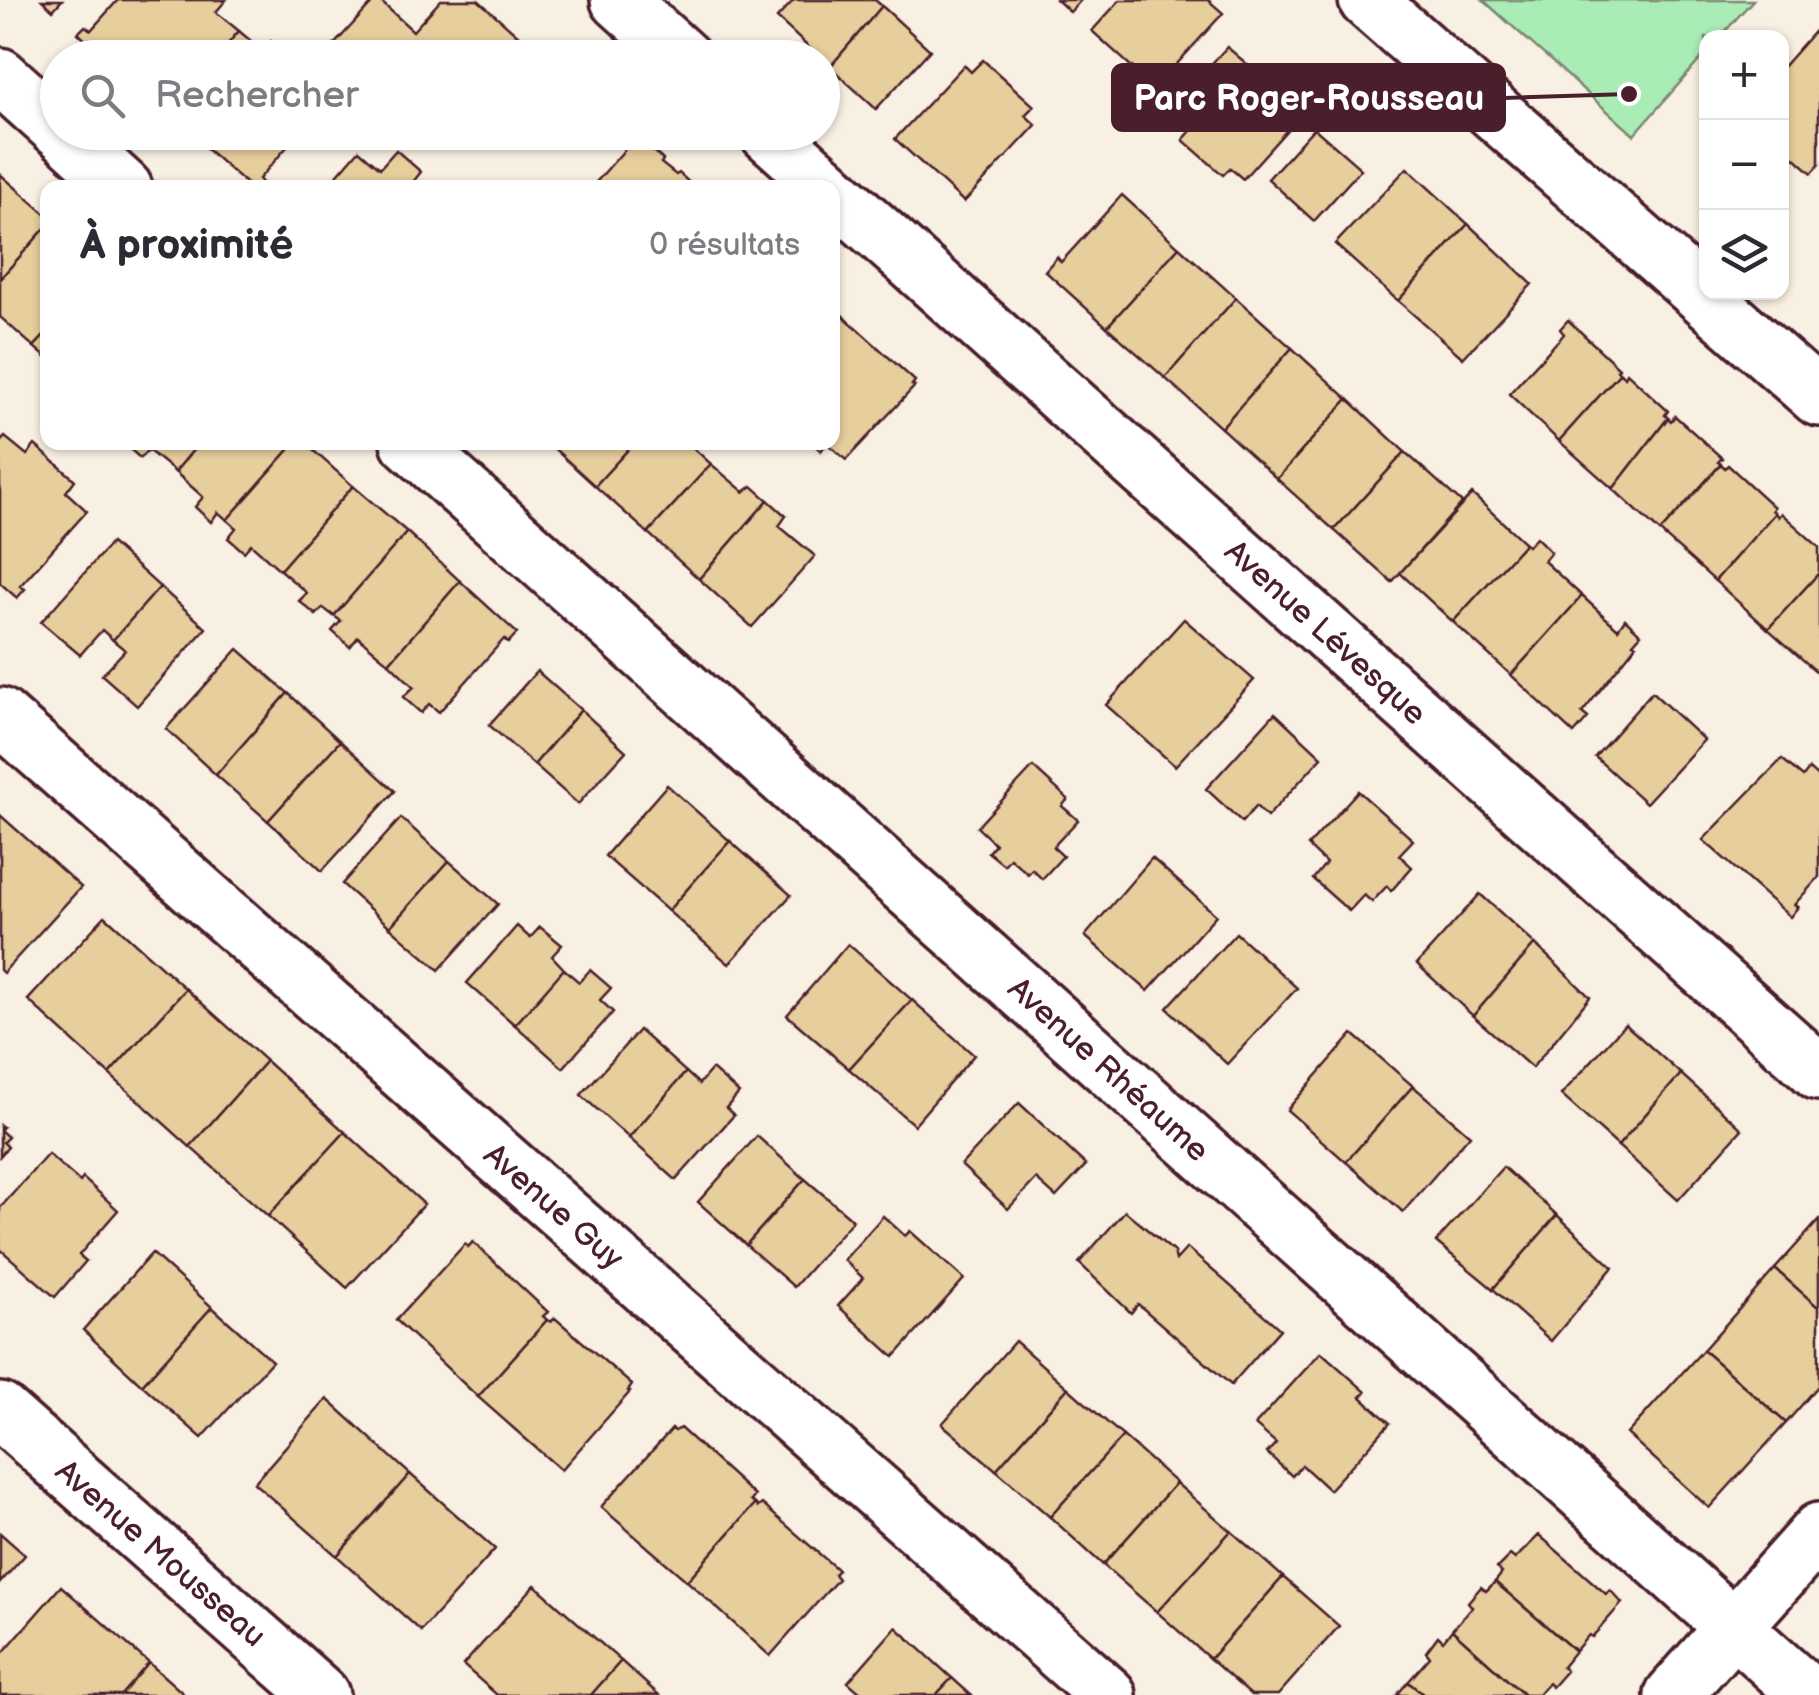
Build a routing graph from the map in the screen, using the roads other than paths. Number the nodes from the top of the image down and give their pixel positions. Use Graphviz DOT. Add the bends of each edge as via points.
graph roads {
  1 [pos="619,0"];
  2 [pos="1367,0"];
  3 [pos="663,40"];
  4 [pos="0,76"];
  5 [pos="40,112"];
  6 [pos="82,150"];
  7 [pos="787,150"];
  8 [pos="115,180"];
  9 [pos="820,180"];
  10 [pos="840,198"];
  11 [pos="1819,398"];
  12 [pos="418,450"];
  13 [pos="0,716"];
  14 [pos="1819,1072"];
  15 [pos="0,1411"];
  16 [pos="1819,1531"];
  17 [pos="1733,1628"];
  18 [pos="321,1695"];
  19 [pos="1108,1695"];
  20 [pos="1673,1695"];
  21 [pos="1808,1695"];
  1 -- 3 [label="street"];
  2 -- 11 [label="street"];
  4 -- 5 [label="street"];
  6 -- 8 [label="street"];
  7 -- 9 [label="street, Avenue Lévesque"];
  10 -- 14 [label="street, Avenue Lévesque"];
  12 -- 17 [label="street, Avenue Rhéaume"];
  13 -- 19 [label="street, Avenue Guy"];
  15 -- 18 [label="street, Avenue Mousseau"];
  16 -- 17 [label="street"];
  17 -- 20 [label="street"];
  17 -- 21 [label="street, Avenue Rhéaume"];
}
